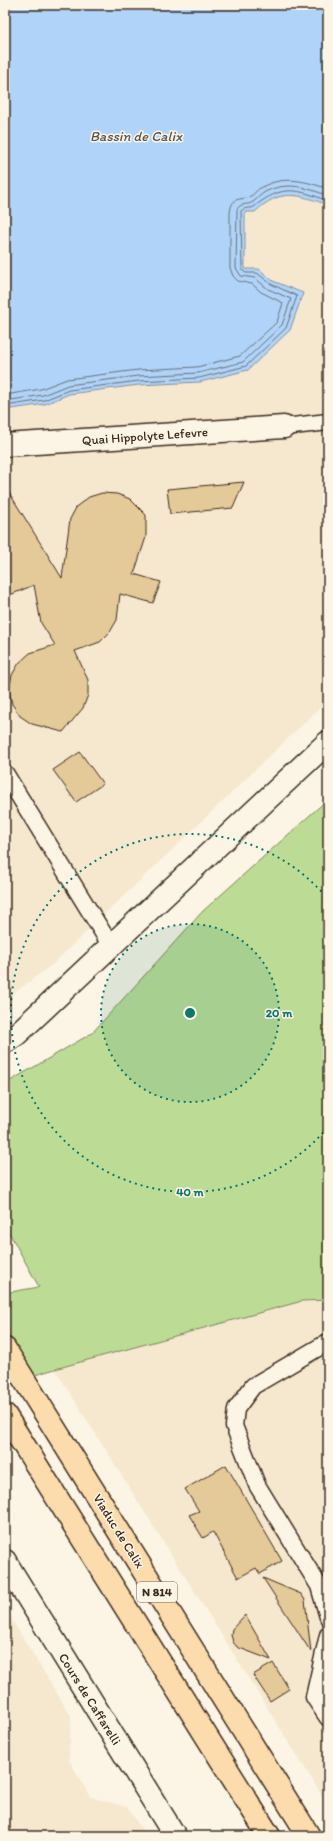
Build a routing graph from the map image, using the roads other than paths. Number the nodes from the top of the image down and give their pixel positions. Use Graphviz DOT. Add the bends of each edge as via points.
graph roads {
  1 [pos="328,422"];
  2 [pos="284,426"];
  3 [pos="5,445"];
  4 [pos="328,742"];
  5 [pos="5,773"];
  6 [pos="111,946"];
  7 [pos="5,1042"];
  8 [pos="328,1342"];
  9 [pos="5,1349"];
  10 [pos="5,1415"];
  11 [pos="5,1561"];
  12 [pos="328,1617"];
  13 [pos="328,1635"];
  14 [pos="328,1687"];
  15 [pos="314,1697"];
  16 [pos="328,1718"];
  17 [pos="175,1836"];
  18 [pos="269,1836"];
  19 [pos="309,1836"];
  1 -- 2 [label="lane"];
  2 -- 3 [label="street, Quai Hippolyte Lefevre"];
  4 -- 6 [label="street"];
  5 -- 6 [label="lane"];
  6 -- 7 [label="street" via="17,1034"];
  8 -- 12 [label="lane" via="253,1386 236,1409 234,1426 257,1485 319,1586"];
  9 -- 19 [label="highway, Viaduc de Calix / N 814"];
  10 -- 18 [label="highway, N 814"];
  11 -- 17 [label="street, Cours de Caffarelli"];
  13 -- 15 [label="lane"];
  14 -- 15 [label="lane"];
  15 -- 16 [label="lane"];
}
